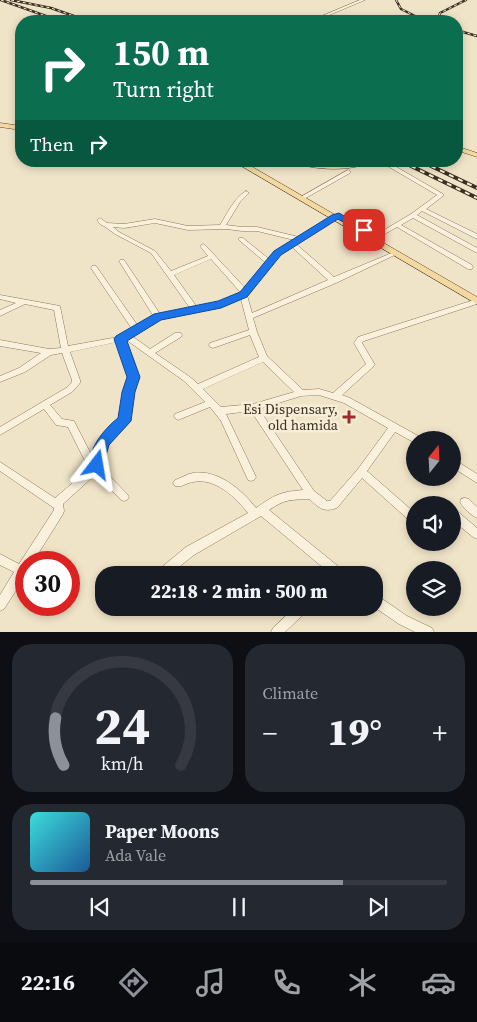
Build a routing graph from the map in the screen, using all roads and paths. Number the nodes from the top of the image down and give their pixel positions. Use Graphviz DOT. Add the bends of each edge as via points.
graph roads {
  1 [pos="363,0"];
  2 [pos="327,15"];
  3 [pos="0,123"];
  4 [pos="15,125"];
  5 [pos="463,150"];
  6 [pos="477,155"];
  7 [pos="247,167"];
  8 [pos="254,167"];
  9 [pos="393,167"];
  10 [pos="348,172"];
  11 [pos="246,193"];
  12 [pos="304,197"];
  13 [pos="422,209"];
  14 [pos="413,215"];
  15 [pos="337,216"];
  16 [pos="397,225"];
  17 [pos="222,227"];
  18 [pos="376,237"];
  19 [pos="477,237"];
  20 [pos="241,239"];
  21 [pos="295,242"];
  22 [pos="203,246"];
  23 [pos="477,251"];
  24 [pos="396,253"];
  25 [pos="213,256"];
  26 [pos="122,261"];
  27 [pos="268,262"];
  28 [pos="470,267"];
  29 [pos="94,268"];
  30 [pos="171,274"];
  31 [pos="334,281"];
  32 [pos="244,294"];
  33 [pos="477,296"];
  34 [pos="0,297"];
  35 [pos="477,301"];
  36 [pos="24,302"];
  37 [pos="196,309"];
  38 [pos="0,313"];
  39 [pos="158,317"];
  40 [pos="249,317"];
  41 [pos="136,329"];
  42 [pos="253,331"];
  43 [pos="178,335"];
  44 [pos="123,338"];
  45 [pos="0,343"];
  46 [pos="213,345"];
  47 [pos="65,350"];
  48 [pos="49,352"];
  49 [pos="150,352"];
  50 [pos="264,358"];
  51 [pos="0,379"];
  52 [pos="198,388"];
  53 [pos="301,393"];
  54 [pos="335,396"];
  55 [pos="211,403"];
  56 [pos="45,405"];
  57 [pos="252,407"];
  58 [pos="219,411"];
  59 [pos="178,416"];
  60 [pos="393,427"];
  61 [pos="0,431"];
  62 [pos="406,434"];
  63 [pos="461,468"];
  64 [pos="95,469"];
  65 [pos="2,470"];
  66 [pos="361,472"];
  67 [pos="251,477"];
  68 [pos="477,479"];
  69 [pos="178,483"];
  70 [pos="311,494"];
  71 [pos="124,497"];
  72 [pos="465,502"];
  73 [pos="57,504"];
  74 [pos="406,511"];
  75 [pos="258,512"];
  76 [pos="477,513"];
  77 [pos="461,521"];
  78 [pos="477,534"];
  79 [pos="34,551"];
  80 [pos="0,559"];
  81 [pos="15,563"];
  82 [pos="172,566"];
  83 [pos="327,566"];
  84 [pos="15,580"];
  85 [pos="1,600"];
  86 [pos="383,606"];
  87 [pos="293,616"];
  88 [pos="276,632"];
  89 [pos="428,632"];
  1 -- 2 [label="street"];
  3 -- 4 [label="main road"];
  5 -- 6 [label="main road"];
  7 -- 12 [label="main road"];
  8 -- 12 [label="main road"];
  9 -- 13 [label="street" via="441,194"];
  10 -- 12 [label="street"];
  11 -- 17 [label="street"];
  12 -- 15 [label="main road"];
  13 -- 14 [label="street"];
  13 -- 19 [label="street"];
  14 -- 16 [label="street"];
  14 -- 23 [label="street"];
  15 -- 18 [label="main road"];
  15 -- 21 [label="street"];
  15 -- 24 [label="main road"];
  16 -- 18 [label="street"];
  16 -- 28 [label="street"];
  17 -- 21 [label="street" via="257,229"];
  17 -- 30 [label="street" via="188,228 155,221 124,226 102,222 150,250"];
  18 -- 33 [label="main road"];
  20 -- 27 [label="street"];
  21 -- 27 [label="street"];
  21 -- 31 [label="street"];
  22 -- 25 [label="street"];
  24 -- 31 [label="street"];
  24 -- 35 [label="main road"];
  25 -- 30 [label="street"];
  25 -- 32 [label="street"];
  26 -- 39 [label="street"];
  27 -- 32 [label="street"];
  29 -- 41 [label="street"];
  30 -- 37 [label="street"];
  31 -- 40 [label="street"];
  32 -- 37 [label="street" via="221,305"];
  32 -- 40 [label="street"];
  34 -- 36 [label="street"];
  35 -- 54 [label="street" via="359,341 371,364"];
  36 -- 38 [label="street"];
  36 -- 47 [label="street" via="58,309"];
  37 -- 39 [label="street"];
  39 -- 41 [label="street"];
  40 -- 42 [label="street"];
  41 -- 44 [label="street"];
  42 -- 46 [label="street"];
  42 -- 50 [label="street"];
  43 -- 49 [label="street"];
  44 -- 47 [label="street"];
  44 -- 49 [label="street"];
  44 -- 64 [label="street" via="134,377 128,392 124,421 102,443"];
  45 -- 48 [label="street"];
  47 -- 48 [label="street"];
  47 -- 56 [label="street" via="76,382"];
  48 -- 51 [label="street" via="22,370"];
  49 -- 52 [label="street"];
  50 -- 52 [label="street"];
  50 -- 53 [label="street"];
  52 -- 55 [label="street"];
  53 -- 54 [label="street" via="313,391"];
  53 -- 57 [label="street"];
  54 -- 60 [label="street"];
  55 -- 58 [label="street"];
  55 -- 59 [label="street"];
  56 -- 61 [label="street"];
  56 -- 64 [label="street" via="60,422 71,424"];
  57 -- 58 [label="street"];
  57 -- 70 [label="street"];
  58 -- 67 [label="street"];
  60 -- 62 [label="street"];
  60 -- 66 [label="street"];
  63 -- 68 [label="street"];
  64 -- 71 [label="street"];
  64 -- 73 [label="street"];
  65 -- 73 [label="street"];
  66 -- 70 [label="street" via="330,507"];
  66 -- 74 [label="street"];
  69 -- 75 [label="street" via="199,476 210,479 241,497"];
  70 -- 75 [label="street" via="280,497"];
  72 -- 76 [label="street"];
  73 -- 79 [label="street" via="60,511"];
  75 -- 82 [label="street" via="190,551"];
  75 -- 83 [label="street"];
  77 -- 78 [label="street"];
  80 -- 81 [label="street"];
  84 -- 85 [label="street"];
  86 -- 89 [label="street"];
  87 -- 88 [label="street"];
}
